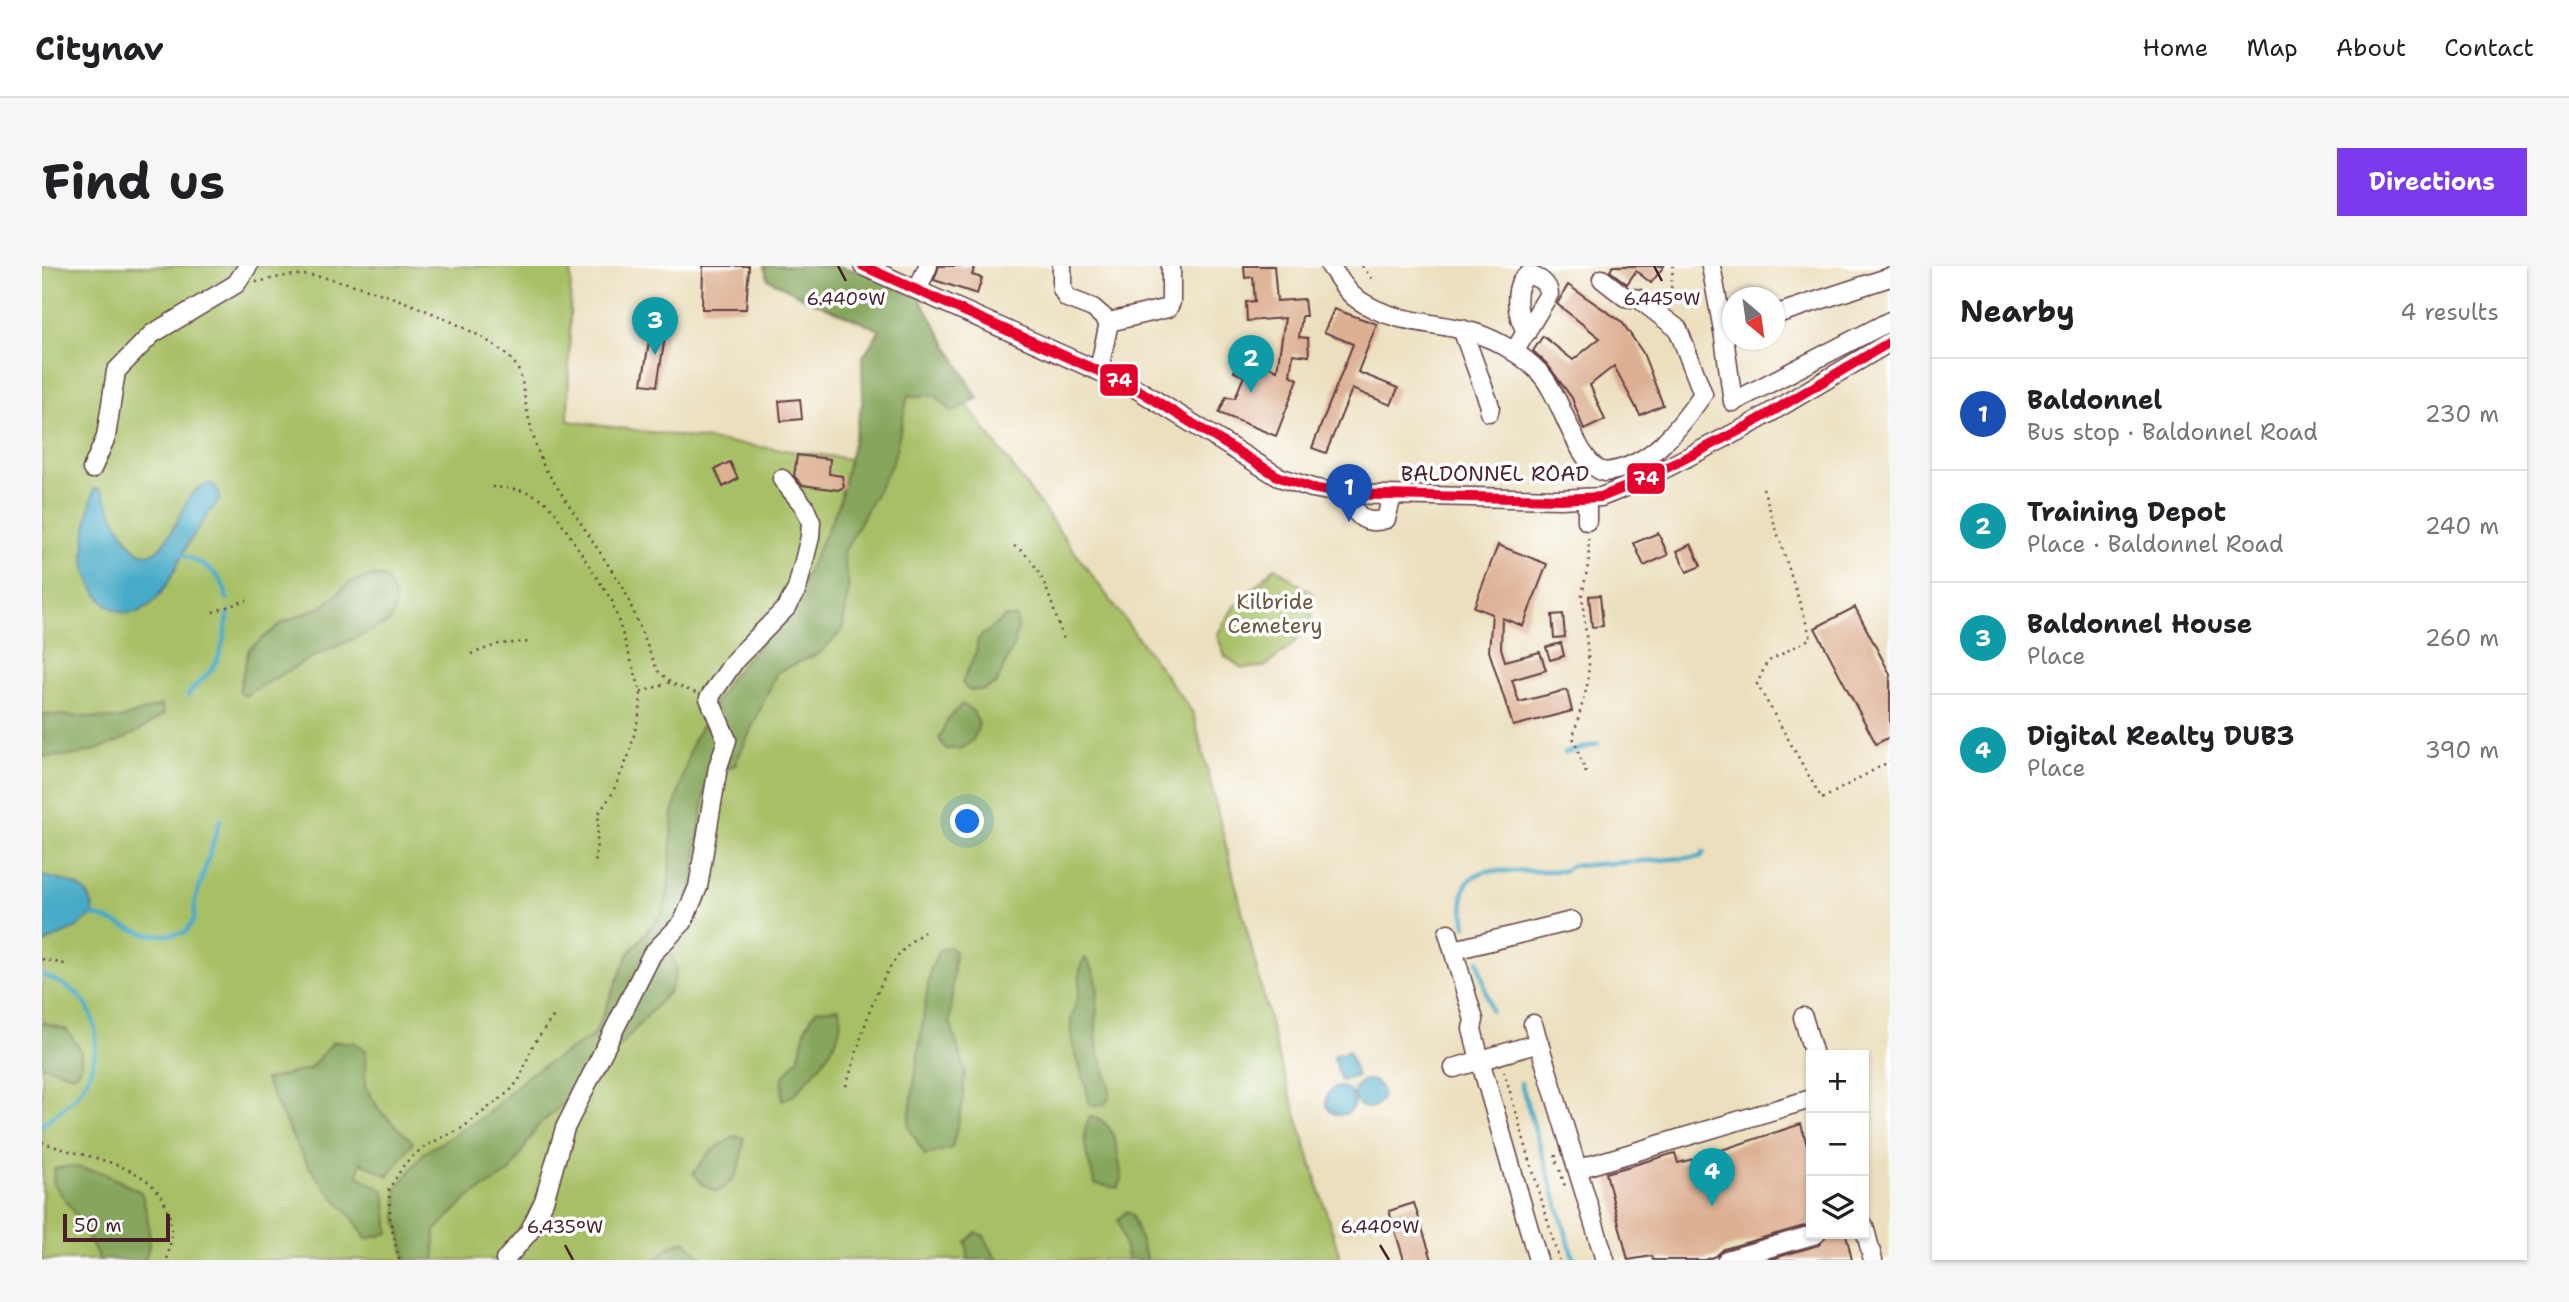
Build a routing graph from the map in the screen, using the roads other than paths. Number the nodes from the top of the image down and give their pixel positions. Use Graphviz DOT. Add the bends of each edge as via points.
graph roads {
  1 [pos="248,266"];
  2 [pos="863,266"];
  3 [pos="928,266"];
  4 [pos="1062,266"];
  5 [pos="1171,266"];
  6 [pos="1330,266"];
  7 [pos="1711,266"];
  8 [pos="1890,277"];
  9 [pos="1602,279"];
  10 [pos="918,289"];
  11 [pos="1722,306"];
  12 [pos="1785,310"];
  13 [pos="1890,321"];
  14 [pos="1109,322"];
  15 [pos="1462,329"];
  16 [pos="1527,332"];
  17 [pos="1890,342"];
  18 [pos="1729,350"];
  19 [pos="1514,352"];
  20 [pos="1099,370"];
  21 [pos="1730,386"];
  22 [pos="1703,394"];
  23 [pos="1489,412"];
  24 [pos="92,469"];
  25 [pos="782,479"];
  26 [pos="1344,494"];
  27 [pos="1392,496"];
  28 [pos="1587,498"];
  29 [pos="1587,521"];
  30 [pos="1572,921"];
  31 [pos="1803,1017"];
  32 [pos="1533,1024"];
  33 [pos="1539,1043"];
  34 [pos="1813,1050"];
  35 [pos="1480,1060"];
  36 [pos="1454,1068"];
  37 [pos="1806,1101"];
  38 [pos="1578,1169"];
  39 [pos="1806,1237"];
  40 [pos="1867,1239"];
  41 [pos="505,1260"];
  42 [pos="1538,1260"];
  43 [pos="1605,1260"];
  44 [pos="1727,1260"];
  45 [pos="1873,1260"];
  1 -- 24 [label="street" via="236,284 152,334 116,371 106,437"];
  2 -- 10 [label="street, BALDONNEL ROAD"];
  3 -- 10 [label="street"];
  4 -- 14 [label="street" via="1062,289 1068,298 1093,308"];
  5 -- 14 [label="street" via="1168,308"];
  6 -- 15 [label="street" via="1355,298 1384,313 1405,321"];
  7 -- 11 [label="street"];
  8 -- 12 [label="street"];
  9 -- 22 [label="street" via="1625,297 1639,299 1678,329"];
  10 -- 20 [label="street, BALDONNEL ROAD"];
  13 -- 21 [label="street" via="1734,402"];
  14 -- 20 [label="street"];
  15 -- 19 [label="street"];
  15 -- 23 [label="street"];
  16 -- 19 [label="street"];
  17 -- 28 [label="street, BALDONNEL ROAD" via="1688,458 1613,493"];
  18 -- 21 [label="street"];
  19 -- 22 [label="street" via="1540,373 1589,464 1604,472 1650,454 1676,434"];
  20 -- 26 [label="street, BALDONNEL ROAD" via="1170,407 1279,477"];
  21 -- 22 [label="street"];
  25 -- 41 [label="street" via="804,506 811,522 810,537 797,589 787,607 736,659 709,698 727,740 718,767 698,887 683,922 652,954 565,1128 544,1201"];
  26 -- 27 [label="street, BALDONNEL ROAD"];
  26 -- 27 [label="street" via="1364,521 1386,519"];
  27 -- 28 [label="street, BALDONNEL ROAD"];
  28 -- 29 [label="street"];
  30 -- 35 [label="street" via="1451,942 1474,1020"];
  31 -- 34 [label="street"];
  32 -- 33 [label="street"];
  33 -- 35 [label="street"];
  33 -- 38 [label="street"];
  35 -- 36 [label="street"];
  35 -- 42 [label="street"];
  37 -- 38 [label="street"];
  38 -- 43 [label="street"];
  39 -- 44 [label="street"];
  40 -- 45 [label="street"];
}
